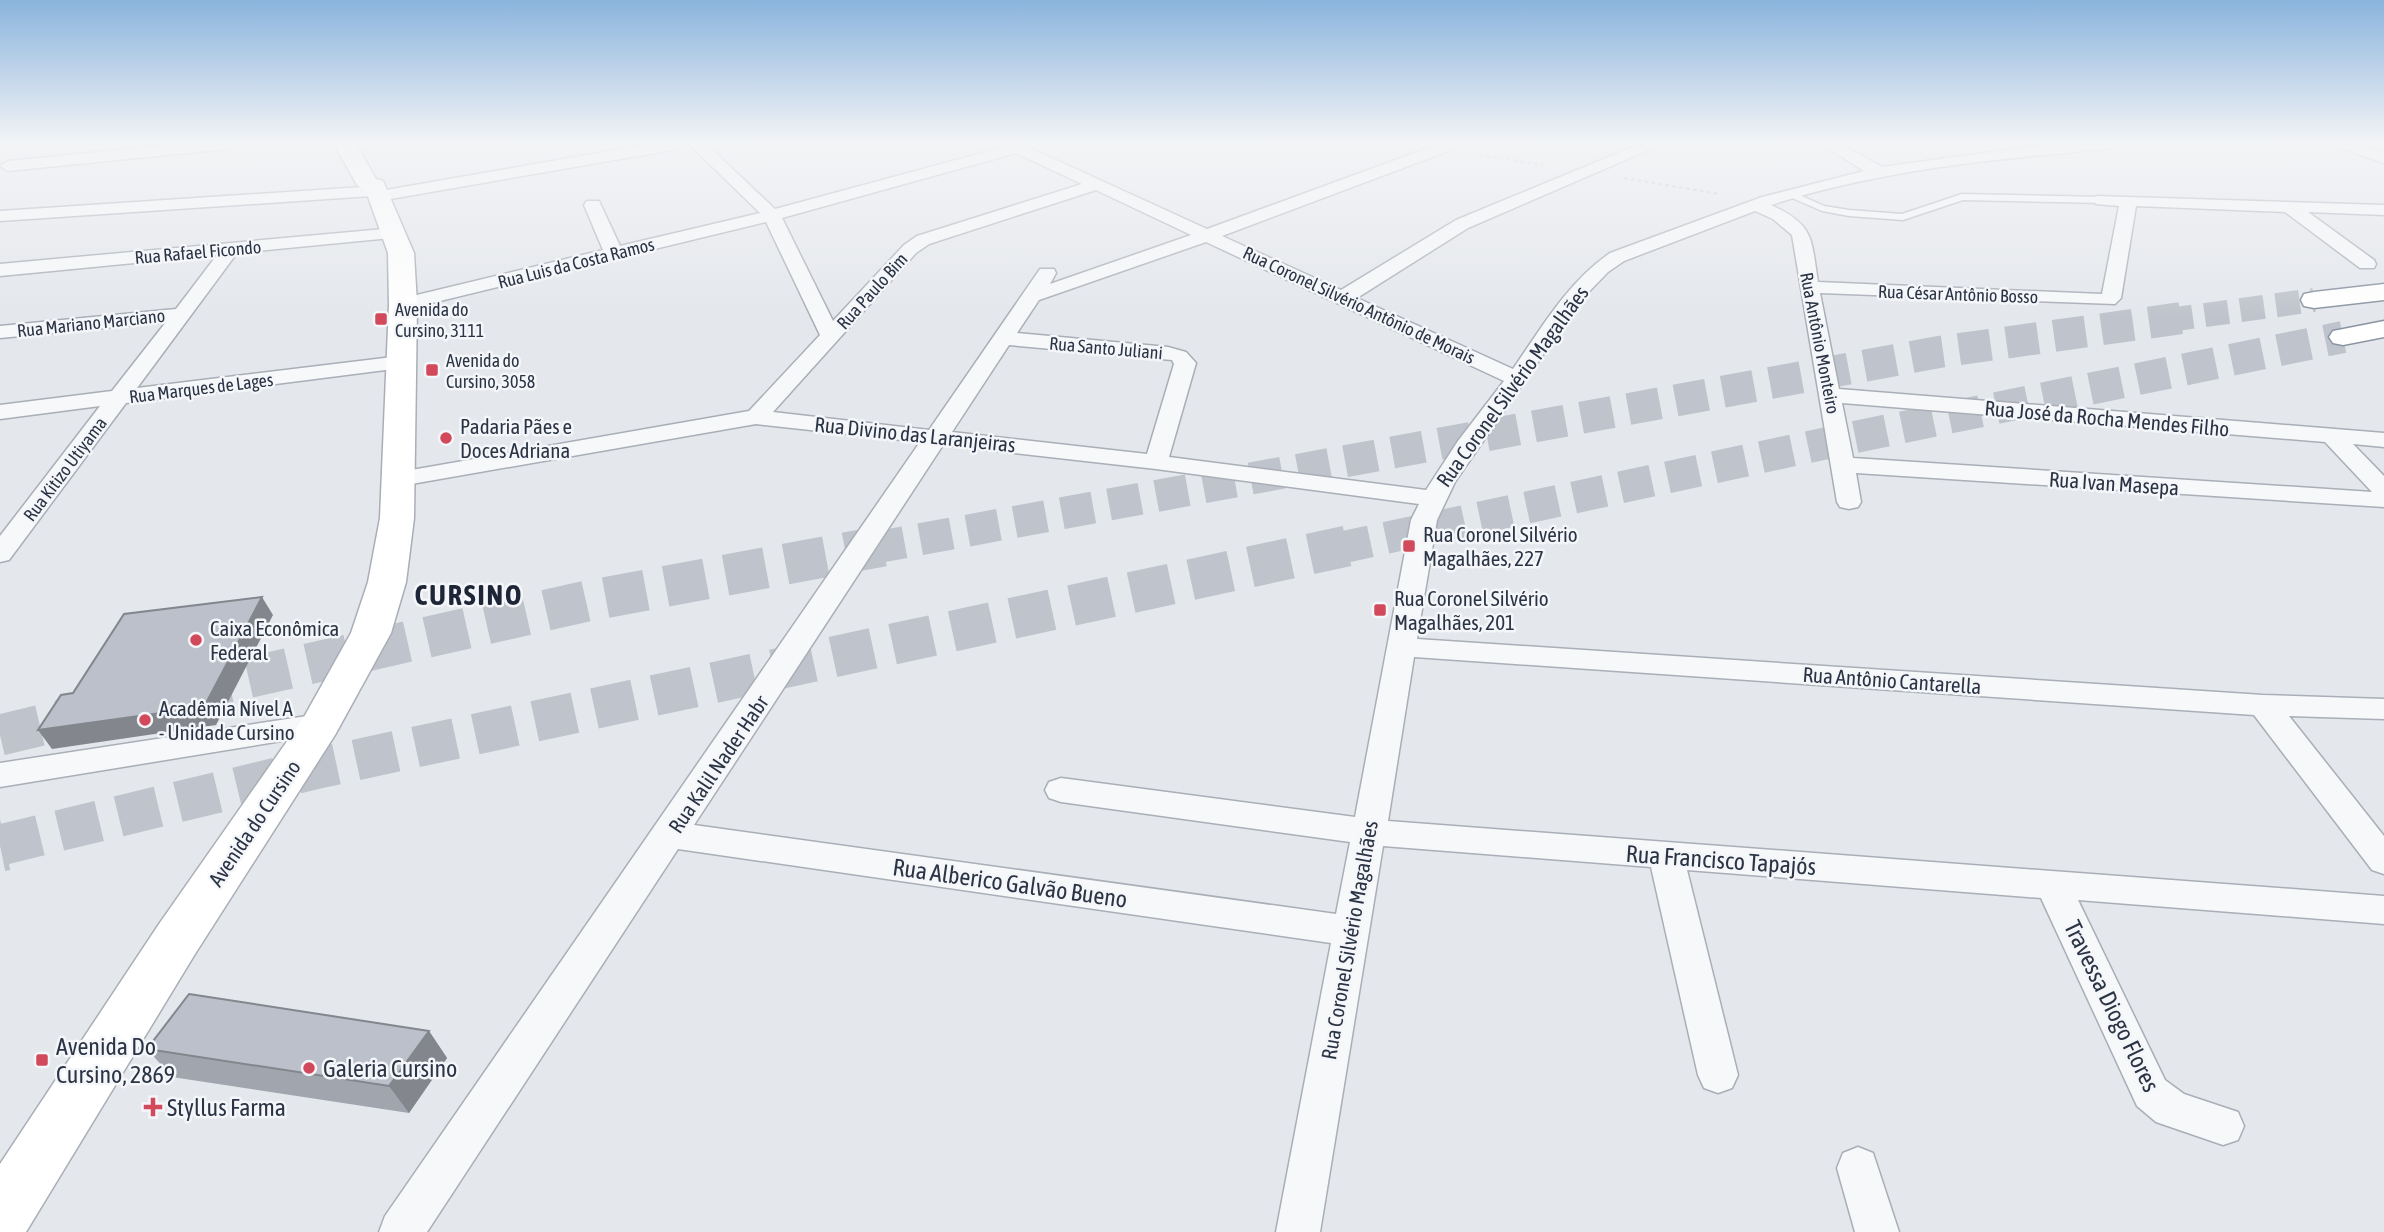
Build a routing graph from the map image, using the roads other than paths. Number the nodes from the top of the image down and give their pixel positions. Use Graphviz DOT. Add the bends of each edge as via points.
graph roads {
  1 [pos="219,201"];
  2 [pos="381,201"];
  3 [pos="758,201"];
  4 [pos="820,201"];
  5 [pos="1041,201"];
  6 [pos="1133,201"];
  7 [pos="1298,201"];
  8 [pos="1515,201"];
  9 [pos="1772,201"];
  10 [pos="1809,201"];
  11 [pos="1949,201"];
  12 [pos="2122,201"];
  13 [pos="2129,202"];
  14 [pos="593,205"];
  15 [pos="1759,206"];
  16 [pos="2290,207"];
  17 [pos="2384,210"];
  18 [pos="772,215"];
  19 [pos="0,216"];
  20 [pos="395,233"];
  21 [pos="1208,235"];
  22 [pos="231,249"];
  23 [pos="614,254"];
  24 [pos="2367,264"];
  25 [pos="0,270"];
  26 [pos="1809,287"];
  27 [pos="2384,292"];
  28 [pos="1344,297"];
  29 [pos="2314,300"];
  30 [pos="403,304"];
  31 [pos="183,314"];
  32 [pos="2384,329"];
  33 [pos="0,332"];
  34 [pos="831,337"];
  35 [pos="2343,337"];
  36 [pos="1003,338"];
  37 [pos="401,362"];
  38 [pos="1517,379"];
  39 [pos="1830,395"];
  40 [pos="117,399"];
  41 [pos="0,412"];
  42 [pos="756,417"];
  43 [pos="937,436"];
  44 [pos="2333,437"];
  45 [pos="2384,440"];
  46 [pos="1156,462"];
  47 [pos="1844,466"];
  48 [pos="400,479"];
  49 [pos="2384,490"];
  50 [pos="1432,498"];
  51 [pos="2384,499"];
  52 [pos="1849,502"];
  53 [pos="0,554"];
  54 [pos="1401,647"];
  55 [pos="2263,705"];
  56 [pos="2384,709"];
  57 [pos="320,726"];
  58 [pos="0,775"];
  59 [pos="1061,790"];
  60 [pos="1368,832"];
  61 [pos="671,835"];
  62 [pos="1666,856"];
  63 [pos="2384,862"];
  64 [pos="2053,885"];
  65 [pos="2384,910"];
  66 [pos="1350,931"];
  67 [pos="1717,1075"];
  68 [pos="2223,1126"];
  69 [pos="1858,1168"];
  70 [pos="0,1217"];
  71 [pos="401,1232"];
  72 [pos="1298,1232"];
  73 [pos="1877,1232"];
  1 -- 19 [label="street"];
  2 -- 20 [label="main road, Avenida do Cursino"];
  3 -- 18 [label="street"];
  4 -- 18 [label="street, Rua Luis da Costa Ramos"];
  5 -- 34 [label="street, Rua Paulo Bim" via="923,240"];
  6 -- 21 [label="street, Rua Coronel Silvério Antônio de Morais"];
  7 -- 21 [label="street, Rua Kalil Nader Habr"];
  8 -- 28 [label="street" via="1462,224"];
  9 -- 15 [label="street, Rua Coronel Silvério Magalhães"];
  10 -- 11 [label="lane" via="1849,214 1903,217"];
  12 -- 13 [label="street"];
  13 -- 16 [label="street"];
  13 -- 26 [label="street, Rua César Antônio Bosso" via="2108,300"];
  14 -- 23 [label="street"];
  15 -- 26 [label="street, Rua Antônio Monteiro" via="1801,233"];
  15 -- 38 [label="street, Rua Coronel Silvério Magalhães" via="1651,243 1603,265 1575,296"];
  16 -- 17 [label="street"];
  16 -- 24 [label="street"];
  18 -- 23 [label="street, Rua Luis da Costa Ramos"];
  18 -- 34 [label="street"];
  20 -- 22 [label="street, Rua Rafael Ficondo"];
  20 -- 30 [label="main road, Avenida do Cursino" via="401,253"];
  21 -- 28 [label="street, Rua Coronel Silvério Antônio de Morais"];
  21 -- 36 [label="street, Rua Kalil Nader Habr" via="1041,284"];
  22 -- 25 [label="street, Rua Rafael Ficondo"];
  22 -- 31 [label="street, Rua Kitizo Utiyama"];
  23 -- 30 [label="street, Rua Luis da Costa Ramos"];
  26 -- 39 [label="street, Rua Antônio Monteiro"];
  27 -- 29 [label="main road"];
  28 -- 38 [label="street, Rua Coronel Silvério Antônio de Morais"];
  30 -- 37 [label="main road, Avenida do Cursino"];
  31 -- 33 [label="street, Rua Mariano Marciano"];
  31 -- 40 [label="street, Rua Kitizo Utiyama"];
  32 -- 35 [label="main road"];
  34 -- 42 [label="street, Rua Paulo Bim"];
  36 -- 43 [label="street, Rua Kalil Nader Habr"];
  36 -- 46 [label="street, Rua Santo Juliani" via="1179,356 1185,363"];
  37 -- 40 [label="street, Rua Marques de Lages"];
  37 -- 48 [label="main road, Avenida do Cursino"];
  38 -- 50 [label="street, Rua Coronel Silvério Magalhães"];
  39 -- 44 [label="street, Rua José da Rocha Mendes Filho"];
  39 -- 47 [label="street, Rua Antônio Monteiro"];
  40 -- 41 [label="street, Rua Marques de Lages"];
  40 -- 53 [label="street, Rua Kitizo Utiyama"];
  42 -- 43 [label="street, Rua Divino das Laranjeiras"];
  42 -- 48 [label="street, Rua Divino das Laranjeiras"];
  43 -- 46 [label="street, Rua Divino das Laranjeiras"];
  43 -- 61 [label="street, Rua Kalil Nader Habr"];
  44 -- 45 [label="street, Rua José da Rocha Mendes Filho"];
  44 -- 49 [label="street"];
  46 -- 50 [label="street, Rua Divino das Laranjeiras"];
  47 -- 51 [label="street, Rua Ivan Masepa"];
  47 -- 52 [label="street, Rua Antônio Monteiro"];
  48 -- 57 [label="main road, Avenida do Cursino" via="387,582 371,634"];
  50 -- 54 [label="street, Rua Coronel Silvério Magalhães"];
  54 -- 55 [label="street, Rua Antônio Cantarella"];
  54 -- 60 [label="street, Rua Coronel Silvério Magalhães"];
  55 -- 56 [label="street, Rua Antônio Cantarella"];
  55 -- 63 [label="street"];
  57 -- 58 [label="street"];
  57 -- 70 [label="main road, Avenida do Cursino" via="177,939"];
  59 -- 60 [label="street, Rua Francisco Tapajós"];
  60 -- 62 [label="street, Rua Francisco Tapajós"];
  60 -- 66 [label="street, Rua Coronel Silvério Magalhães"];
  61 -- 66 [label="street, Rua Alberico Galvão Bueno"];
  61 -- 71 [label="street, Rua Kalil Nader Habr"];
  62 -- 64 [label="street, Rua Francisco Tapajós"];
  62 -- 67 [label="street"];
  64 -- 65 [label="street, Rua Francisco Tapajós"];
  64 -- 68 [label="street, Travessa Diogo Flores" via="2151,1093 2171,1110"];
  66 -- 72 [label="street, Rua Coronel Silvério Magalhães"];
  69 -- 73 [label="street"];
}
